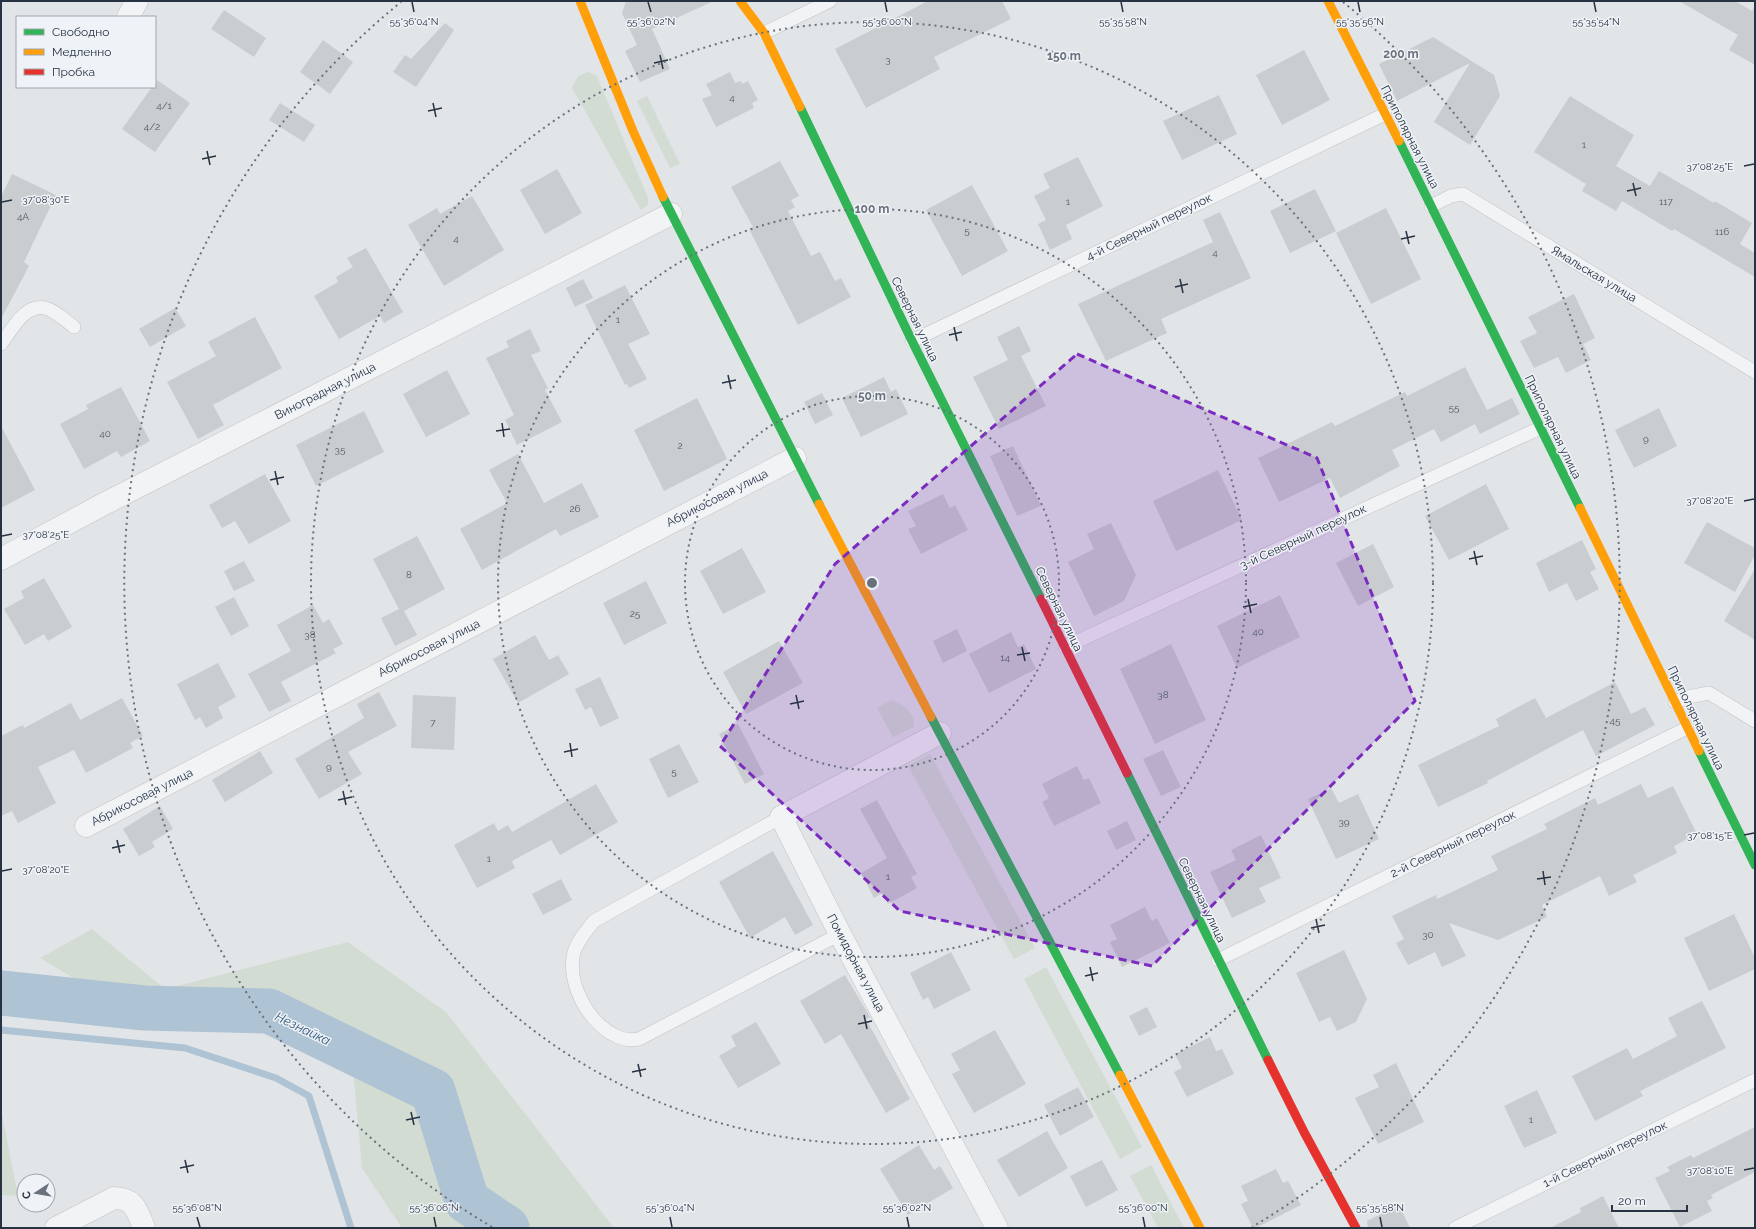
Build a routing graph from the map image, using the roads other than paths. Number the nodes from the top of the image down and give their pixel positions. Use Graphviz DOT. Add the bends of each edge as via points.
graph roads {
  1 [pos="137,1"];
  2 [pos="580,1"];
  3 [pos="740,1"];
  4 [pos="830,1"];
  5 [pos="1328,1"];
  6 [pos="129,16"];
  7 [pos="764,33"];
  8 [pos="1385,114"];
  9 [pos="1431,206"];
  10 [pos="671,214"];
  11 [pos="74,327"];
  12 [pos="912,341"];
  13 [pos="1,344"];
  14 [pos="1755,372"];
  15 [pos="1540,428"];
  16 [pos="795,458"];
  17 [pos="1,559"];
  18 [pos="1065,647"];
  19 [pos="1675,702"];
  20 [pos="1755,721"];
  21 [pos="1687,728"];
  22 [pos="940,733"];
  23 [pos="781,817"];
  24 [pos="86,826"];
  25 [pos="1755,865"];
  26 [pos="840,934"];
  27 [pos="1218,960"];
  28 [pos="1755,1080"];
  29 [pos="56,1228"];
  30 [pos="144,1228"];
  31 [pos="997,1228"];
  32 [pos="1200,1228"];
  33 [pos="1356,1228"];
  34 [pos="1455,1228"];
  1 -- 6 [label="street"];
  2 -- 10 [label="street" via="636,138"];
  3 -- 7 [label="street, Северная улица"];
  4 -- 7 [label="lane"];
  5 -- 8 [label="street, Приполярная улица"];
  7 -- 12 [label="street, Северная улица"];
  8 -- 9 [label="street, Приполярная улица"];
  8 -- 12 [label="lane, 4-й Северный переулок"];
  9 -- 14 [label="lane, Ямальская улица" via="1451,196 1463,194"];
  9 -- 15 [label="street, Приполярная улица"];
  10 -- 16 [label="street"];
  10 -- 17 [label="street, Виноградная улица" via="107,502"];
  11 -- 13 [label="lane" via="53,312 37,308 26,312"];
  12 -- 18 [label="street, Северная улица"];
  15 -- 18 [label="lane, 3-й Северный переулок"];
  15 -- 19 [label="street, Приполярная улица"];
  16 -- 22 [label="street"];
  16 -- 24 [label="street, Абрикосовая улица"];
  18 -- 27 [label="street, Северная улица"];
  19 -- 20 [label="lane" via="1709,693"];
  19 -- 21 [label="street, Приполярная улица"];
  21 -- 25 [label="street, Приполярная улица"];
  21 -- 27 [label="lane, 2-й Северный переулок"];
  22 -- 23 [label="street"];
  22 -- 32 [label="street"];
  23 -- 26 [label="street, Помидорная улица"];
  23 -- 26 [label="lane" via="594,921 574,952 572,975 578,994 591,1015 604,1028 621,1038 639,1039"];
  26 -- 31 [label="street, Помидорная улица"];
  27 -- 33 [label="street, Северная улица" via="1304,1132"];
  28 -- 34 [label="lane, 1-й Северный переулок"];
  29 -- 30 [label="street" via="114,1198 124,1198 136,1208"];
}
